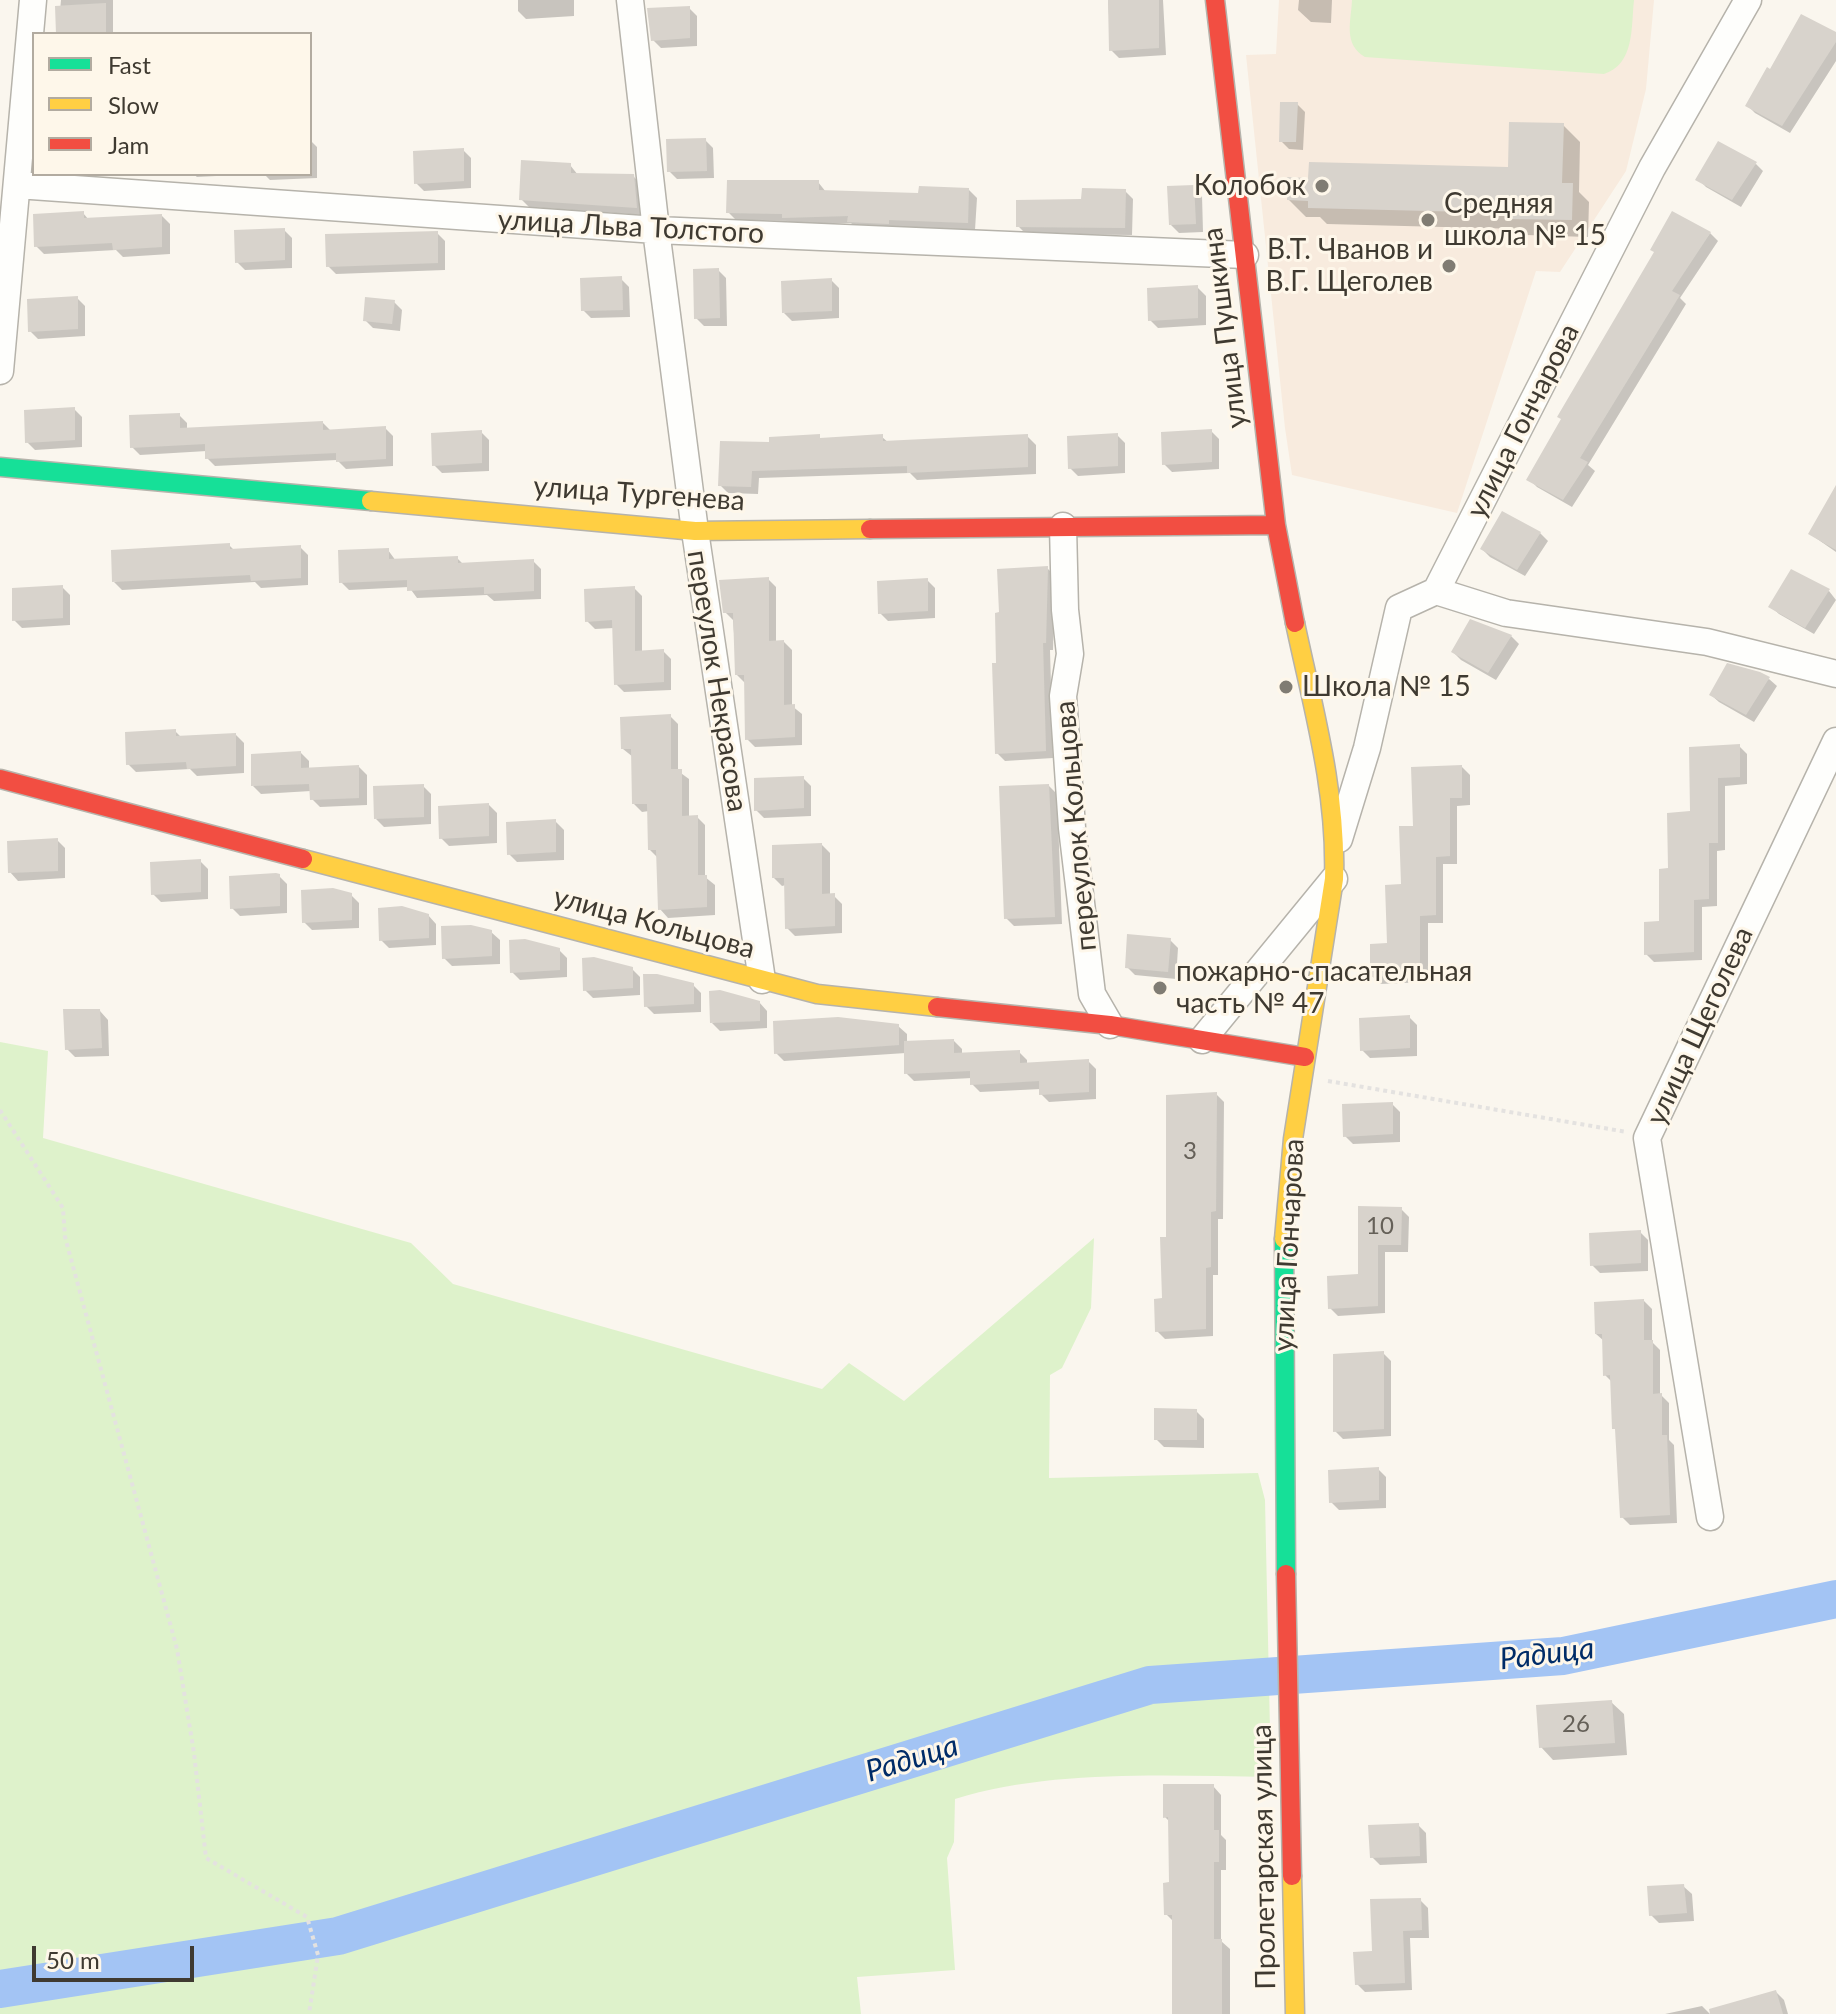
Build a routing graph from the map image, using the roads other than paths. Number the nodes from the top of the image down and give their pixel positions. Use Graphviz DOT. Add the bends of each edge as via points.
graph roads {
  1 [pos="33,0"];
  2 [pos="630,0"];
  3 [pos="1215,0"];
  4 [pos="1748,0"];
  5 [pos="17,185"];
  6 [pos="656,230"];
  7 [pos="1245,255"];
  8 [pos="0,371"];
  9 [pos="0,467"];
  10 [pos="1276,525"];
  11 [pos="1063,526"];
  12 [pos="695,531"];
  13 [pos="1436,591"];
  14 [pos="1290,601"];
  15 [pos="1836,674"];
  16 [pos="1836,741"];
  17 [pos="0,779"];
  18 [pos="1337,846"];
  19 [pos="1334,879"];
  20 [pos="762,980"];
  21 [pos="1110,1025"];
  22 [pos="1202,1040"];
  23 [pos="1305,1057"];
  24 [pos="1710,1517"];
  25 [pos="1289,1699"];
  26 [pos="1295,2014"];
  1 -- 5 [label="street"];
  2 -- 6 [label="street, переулок Некрасова"];
  3 -- 7 [label="street, улица Пушкина"];
  4 -- 13 [label="street, улица Гончарова" via="1652,168"];
  5 -- 6 [label="street, улица Льва Толстого"];
  5 -- 8 [label="street"];
  6 -- 7 [label="street, улица Льва Толстого"];
  6 -- 12 [label="street, переулок Некрасова"];
  7 -- 10 [label="street, улица Пушкина"];
  9 -- 12 [label="street, улица Тургенева"];
  10 -- 11 [label="street, улица Тургенева"];
  10 -- 14 [label="street, улица Пушкина"];
  11 -- 12 [label="street, улица Тургенева"];
  11 -- 21 [label="street, переулок Кольцова" via="1070,654 1063,696 1072,828 1092,994"];
  12 -- 20 [label="street, переулок Некрасова"];
  13 -- 15 [label="street" via="1506,613 1707,642"];
  13 -- 18 [label="street, улица Гончарова" via="1399,608 1367,748"];
  14 -- 18 [label="street, улица Гончарова" via="1323,749"];
  16 -- 24 [label="street, улица Щеголева" via="1648,1136"];
  17 -- 20 [label="street, улица Кольцова"];
  18 -- 19 [label="street, улица Гончарова"];
  19 -- 22 [label="street"];
  19 -- 23 [label="street, улица Гончарова"];
  20 -- 21 [label="street, улица Кольцова" via="817,994"];
  21 -- 22 [label="street, улица Кольцова"];
  22 -- 23 [label="street, улица Кольцова"];
  23 -- 25 [label="street, улица Гончарова" via="1283,1254"];
  25 -- 26 [label="street, Пролетарская улица"];
}
